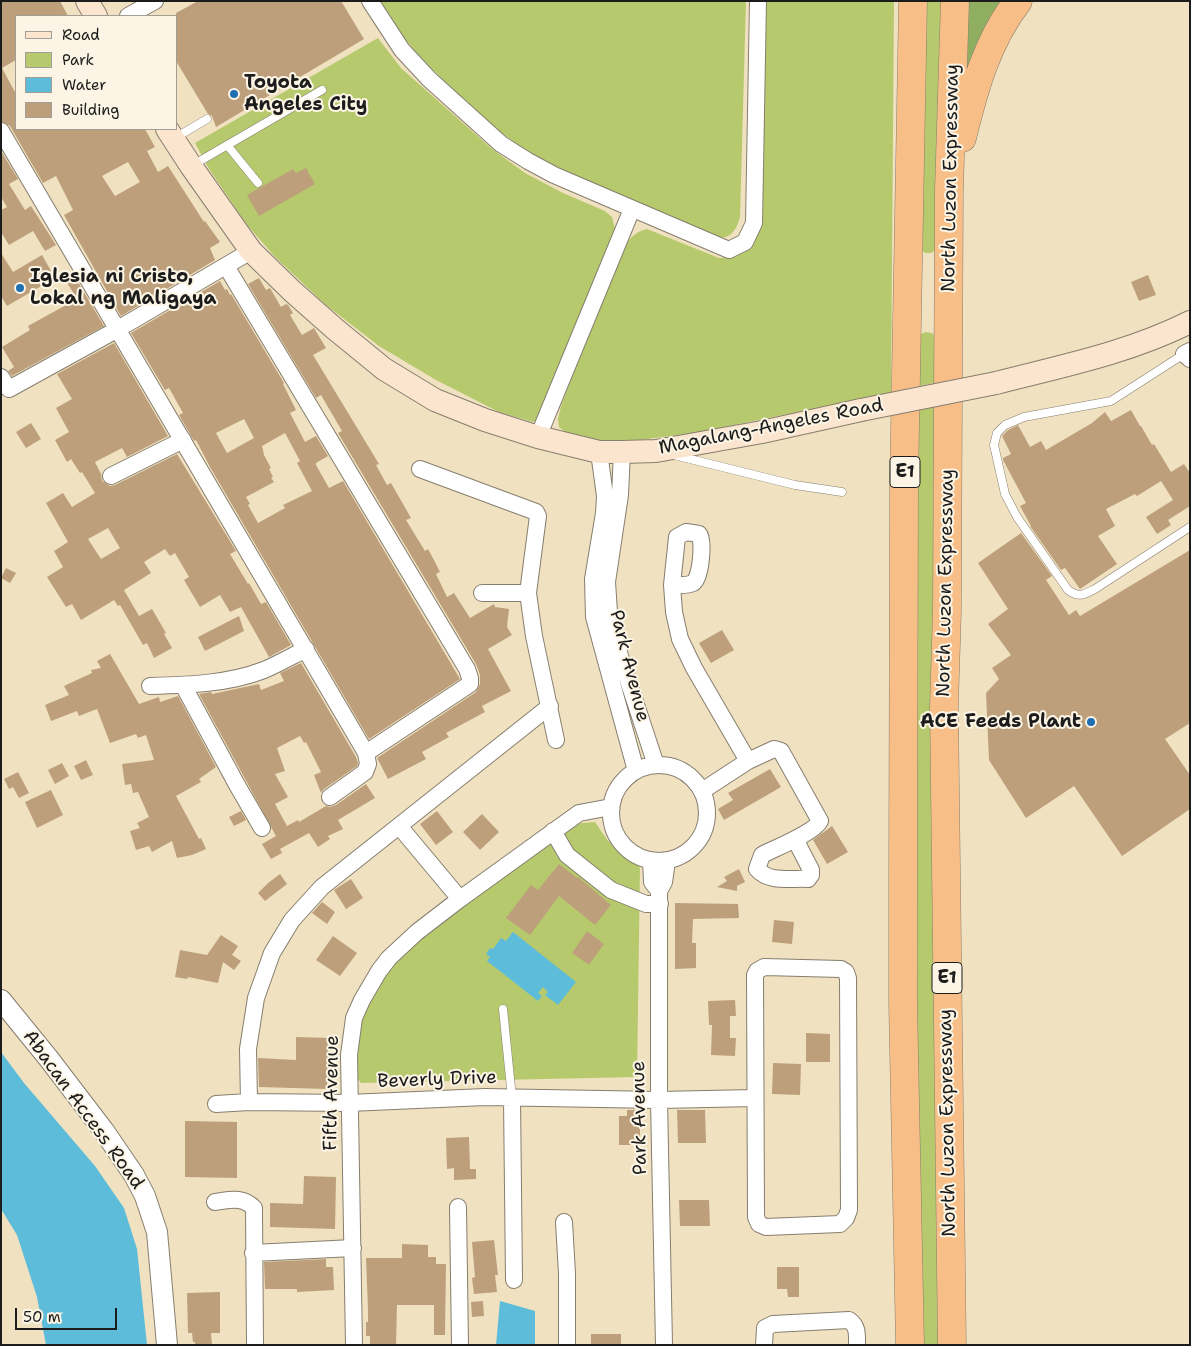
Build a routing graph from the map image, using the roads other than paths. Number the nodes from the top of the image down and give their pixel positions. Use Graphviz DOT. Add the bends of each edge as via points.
graph roads {
  1 [pos="88,1"];
  2 [pos="155,1"];
  3 [pos="370,1"];
  4 [pos="758,1"];
  5 [pos="900,1"];
  6 [pos="912,1"];
  7 [pos="955,1"];
  8 [pos="1018,1"];
  9 [pos="95,15"];
  10 [pos="130,15"];
  11 [pos="910,69"];
  12 [pos="322,90"];
  13 [pos="207,119"];
  14 [pos="1,131"];
  15 [pos="170,134"];
  16 [pos="226,145"];
  17 [pos="191,166"];
  18 [pos="258,183"];
  19 [pos="949,190"];
  20 [pos="632,209"];
  21 [pos="251,251"];
  22 [pos="226,266"];
  23 [pos="1190,322"];
  24 [pos="118,329"];
  25 [pos="1188,355"];
  26 [pos="5,383"];
  27 [pos="538,437"];
  28 [pos="183,440"];
  29 [pos="656,451"];
  30 [pos="599,452"];
  31 [pos="622,452"];
  32 [pos="420,469"];
  33 [pos="111,476"];
  34 [pos="842,492"];
  35 [pos="1190,527"];
  36 [pos="672,585"];
  37 [pos="482,593"];
  38 [pos="528,593"];
  39 [pos="601,614"];
  40 [pos="306,649"];
  41 [pos="619,679"];
  42 [pos="183,685"];
  43 [pos="150,686"];
  44 [pos="550,706"];
  45 [pos="556,740"];
  46 [pos="366,754"];
  47 [pos="748,761"];
  48 [pos="656,765"];
  49 [pos="636,770"];
  50 [pos="702,791"];
  51 [pos="330,798"];
  52 [pos="611,814"];
  53 [pos="399,826"];
  54 [pos="262,828"];
  55 [pos="553,831"];
  56 [pos="795,839"];
  57 [pos="659,861"];
  58 [pos="659,897"];
  59 [pos="460,899"];
  60 [pos="1,1000"];
  61 [pos="503,1009"];
  62 [pos="512,1098"];
  63 [pos="755,1098"];
  64 [pos="659,1100"];
  65 [pos="249,1102"];
  66 [pos="349,1103"];
  67 [pos="216,1104"];
  68 [pos="215,1202"];
  69 [pos="458,1207"];
  70 [pos="564,1222"];
  71 [pos="353,1248"];
  72 [pos="253,1253"];
  73 [pos="514,1280"];
  74 [pos="167,1345"];
  75 [pos="255,1345"];
  76 [pos="354,1345"];
  77 [pos="460,1345"];
  78 [pos="567,1345"];
  79 [pos="664,1345"];
  80 [pos="764,1345"];
  81 [pos="858,1345"];
  82 [pos="910,1345"];
  83 [pos="952,1345"];
  1 -- 9 [label="main road"];
  2 -- 10 [label="street"];
  3 -- 20 [label="street" via="402,50 501,144 554,175"];
  4 -- 20 [label="street" via="754,223 745,242 729,250"];
  5 -- 11 [label="highway"];
  6 -- 11 [label="highway, E1"];
  7 -- 19 [label="highway, North Luzon Expressway / E1"];
  8 -- 19 [label="highway" via="992,42 975,88"];
  11 -- 82 [label="highway, E1" via="903,865"];
  12 -- 16 [label="lane"];
  13 -- 15 [label="lane"];
  14 -- 24 [label="street"];
  15 -- 17 [label="main road, Magalang-Angeles Road"];
  16 -- 17 [label="lane"];
  16 -- 18 [label="lane"];
  17 -- 21 [label="main road, Magalang-Angeles Road"];
  19 -- 83 [label="highway, North Luzon Expressway / E1" via="948,611 944,707"];
  20 -- 27 [label="street"];
  21 -- 22 [label="street"];
  21 -- 27 [label="main road, Magalang-Angeles Road" via="292,291 384,369 435,400"];
  22 -- 24 [label="street"];
  22 -- 46 [label="street" via="467,668 470,678 470,684"];
  23 -- 29 [label="main road, Magalang-Angeles Road, bridge" via="1106,356 996,383"];
  24 -- 26 [label="street"];
  24 -- 28 [label="street"];
  25 -- 35 [label="lane" via="1111,400 1024,417 1005,425 997,433 994,445 1005,494 1017,517 1068,590 1075,595 1094,589"];
  27 -- 30 [label="main road, Magalang-Angeles Road"];
  28 -- 33 [label="street"];
  28 -- 40 [label="street"];
  29 -- 31 [label="main road, Magalang-Angeles Road"];
  29 -- 34 [label="lane" via="777,481"];
  30 -- 31 [label="main road, Magalang-Angeles Road"];
  30 -- 39 [label="street, Park Avenue" via="605,496 593,579"];
  31 -- 39 [label="street, Park Avenue" via="620,495"];
  32 -- 38 [label="street" via="536,512"];
  36 -- 47 [label="street" via="680,639"];
  37 -- 38 [label="street"];
  38 -- 44 [label="street"];
  39 -- 41 [label="street, Park Avenue"];
  40 -- 42 [label="street" via="247,675"];
  40 -- 46 [label="street"];
  41 -- 48 [label="street, Park Avenue"];
  41 -- 49 [label="street, Park Avenue"];
  42 -- 43 [label="street"];
  42 -- 54 [label="street"];
  44 -- 45 [label="street"];
  44 -- 53 [label="street"];
  46 -- 51 [label="street" via="368,764 365,772"];
  47 -- 50 [label="street"];
  47 -- 56 [label="street" via="774,749 781,751 820,820"];
  48 -- 49 [label="street"];
  48 -- 50 [label="street" via="683,771"];
  49 -- 52 [label="street" via="614,794"];
  50 -- 57 [label="street" via="708,818 697,844 686,854"];
  52 -- 55 [label="street, Fifth Avenue" via="568,822"];
  52 -- 57 [label="street" via="612,826 630,852 644,859"];
  53 -- 59 [label="street"];
  53 -- 65 [label="street" via="322,887 292,920 272,953 256,998 248,1049"];
  55 -- 58 [label="street" via="567,855 611,890 646,904"];
  55 -- 59 [label="street, Fifth Avenue"];
  57 -- 58 [label="street, Park Avenue" via="664,882"];
  58 -- 64 [label="street, Park Avenue"];
  59 -- 66 [label="street, Fifth Avenue" via="389,958 362,1000 354,1018 349,1055"];
  60 -- 74 [label="street, Abacan Access Road" via="104,1132 145,1196 157,1232"];
  61 -- 62 [label="lane"];
  62 -- 64 [label="street, Beverly Drive"];
  62 -- 66 [label="street, Beverly Drive"];
  62 -- 73 [label="street"];
  63 -- 63 [label="street" via="756,1217 759,1224 766,1227 840,1224 849,1210 846,972 841,969 764,968 757,971"];
  63 -- 64 [label="street, Beverly Drive"];
  64 -- 79 [label="street, Park Avenue"];
  65 -- 66 [label="street, Beverly Drive"];
  65 -- 67 [label="street, Beverly Drive"];
  66 -- 71 [label="street, Fifth Avenue"];
  68 -- 72 [label="street" via="242,1199 254,1208"];
  69 -- 77 [label="street"];
  70 -- 78 [label="street"];
  71 -- 72 [label="street"];
  71 -- 76 [label="street, Fifth Avenue"];
  72 -- 75 [label="street"];
  80 -- 81 [label="street" via="765,1328 773,1324 849,1320 857,1330"];
}
